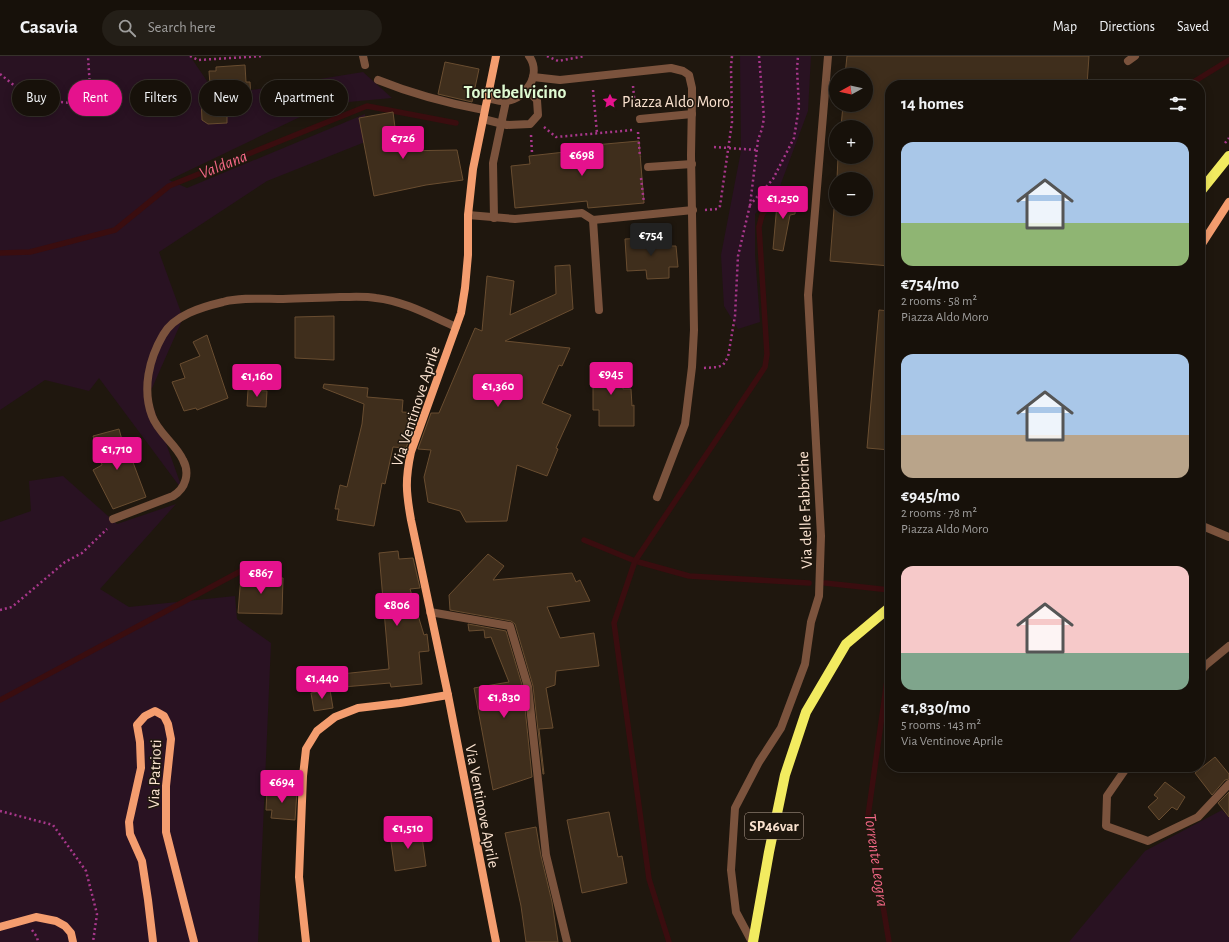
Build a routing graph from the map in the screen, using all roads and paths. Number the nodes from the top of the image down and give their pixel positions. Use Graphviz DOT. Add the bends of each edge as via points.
graph roads {
  1 [pos="88,56"];
  2 [pos="190,56"];
  3 [pos="264,56"];
  4 [pos="364,56"];
  5 [pos="496,56"];
  6 [pos="530,56"];
  7 [pos="547,56"];
  8 [pos="585,56"];
  9 [pos="732,56"];
  10 [pos="759,56"];
  11 [pos="798,56"];
  12 [pos="828,56"];
  13 [pos="1135,56"];
  14 [pos="1128,61"];
  15 [pos="365,66"];
  16 [pos="0,74"];
  17 [pos="533,77"];
  18 [pos="378,80"];
  19 [pos="633,86"];
  20 [pos="593,87"];
  21 [pos="527,90"];
  22 [pos="487,98"];
  23 [pos="506,101"];
  24 [pos="484,110"];
  25 [pos="692,114"];
  26 [pos="638,115"];
  27 [pos="483,119"];
  28 [pos="534,119"];
  29 [pos="501,123"];
  30 [pos="597,133"];
  31 [pos="714,147"];
  32 [pos="729,148"];
  33 [pos="757,150"];
  34 [pos="1229,156"];
  35 [pos="692,164"];
  36 [pos="643,167"];
  37 [pos="1205,186"];
  38 [pos="1229,202"];
  39 [pos="750,205"];
  40 [pos="693,210"];
  41 [pos="468,215"];
  42 [pos="645,215"];
  43 [pos="494,218"];
  44 [pos="593,220"];
  45 [pos="1205,239"];
  46 [pos="599,310"];
  47 [pos="456,326"];
  48 [pos="692,367"];
  49 [pos="657,497"];
  50 [pos="113,519"];
  51 [pos="1205,527"];
  52 [pos="1229,537"];
  53 [pos="0,610"];
  54 [pos="885,611"];
  55 [pos="430,612"];
  56 [pos="1229,646"];
  57 [pos="1205,666"];
  58 [pos="448,695"];
  59 [pos="1124,772"];
  60 [pos="1229,784"];
  61 [pos="0,810"];
  62 [pos="0,927"];
  63 [pos="73,942"];
  64 [pos="93,942"];
  65 [pos="153,942"];
  66 [pos="194,942"];
  67 [pos="306,942"];
  68 [pos="496,942"];
  69 [pos="567,942"];
  70 [pos="752,942"];
  1 -- 16 [label="path" via="91,105 31,99"];
  2 -- 3 [label="path" via="198,60"];
  4 -- 15 [label="street"];
  5 -- 22 [label="street, Via Ventinove Aprile"];
  6 -- 17 [label="street"];
  7 -- 8 [label="path" via="558,61"];
  9 -- 32 [label="path" via="732,122"];
  10 -- 33 [label="path" via="764,118"];
  11 -- 39 [label="path" via="799,107 794,138 774,179"];
  12 -- 70 [label="street, Via delle Fabbriche" via="808,295 821,536 819,596 811,622 805,664 781,728 759,762 735,808 731,870 736,912"];
  13 -- 14 [label="street"];
  17 -- 21 [label="street"];
  17 -- 25 [label="street" via="560,80 671,68 690,75"];
  18 -- 24 [label="street" via="446,103"];
  19 -- 26 [label="path"];
  20 -- 30 [label="path"];
  21 -- 23 [label="street" via="519,97"];
  21 -- 28 [label="street" via="537,100 538,116"];
  22 -- 23 [label="street"];
  22 -- 24 [label="street, Via Ventinove Aprile"];
  23 -- 29 [label="street"];
  24 -- 27 [label="street, Via Ventinove Aprile"];
  25 -- 26 [label="street"];
  25 -- 35 [label="street"];
  27 -- 29 [label="street"];
  27 -- 41 [label="street, Via Ventinove Aprile" via="473,169"];
  28 -- 29 [label="street" via="530,124"];
  28 -- 30 [label="path" via="556,137"];
  29 -- 43 [label="street" via="493,163"];
  30 -- 36 [label="path" via="638,130"];
  31 -- 32 [label="path"];
  32 -- 33 [label="path"];
  32 -- 40 [label="path" via="720,206 716,209"];
  33 -- 39 [label="path"];
  34 -- 37 [label="main road"];
  35 -- 36 [label="street"];
  35 -- 40 [label="street"];
  36 -- 42 [label="path"];
  38 -- 45 [label="street"];
  39 -- 48 [label="path" via="738,256 735,316 728,357 718,367"];
  40 -- 42 [label="street"];
  40 -- 48 [label="street"];
  41 -- 43 [label="street"];
  41 -- 47 [label="street, Via Ventinove Aprile" via="465,288"];
  42 -- 44 [label="street"];
  43 -- 44 [label="street" via="515,219 582,213"];
  44 -- 46 [label="street"];
  47 -- 50 [label="street" via="390,300 362,297 224,301 189,313 172,324 164,333 149,369 147,395 157,426 183,459 186,467 184,486 173,496"];
  47 -- 55 [label="street, Via Ventinove Aprile" via="411,452 407,473 406,493 410,520"];
  48 -- 49 [label="street" via="685,424"];
  50 -- 53 [label="path" via="105,531 82,553 65,562 12,607"];
  51 -- 52 [label="street"];
  54 -- 70 [label="main road, SP46var" via="846,644 806,712 785,775"];
  55 -- 58 [label="street, Via Ventinove Aprile"];
  55 -- 69 [label="street" via="510,626 528,687 546,855"];
  56 -- 57 [label="street"];
  58 -- 67 [label="street" via="358,708 335,717 317,731 306,749 302,776 299,877"];
  58 -- 68 [label="street, Via Ventinove Aprile"];
  59 -- 60 [label="street" via="1107,796 1106,826 1148,841 1198,817"];
  61 -- 64 [label="path" via="53,825 86,871 97,914"];
  62 -- 63 [label="street" via="36,917 56,921 71,933"];
  65 -- 66 [label="street, Via Patrioti" via="142,861 130,834 129,822 141,768 137,725 145,716 155,711 164,716 171,739 166,786 166,832"];
}
